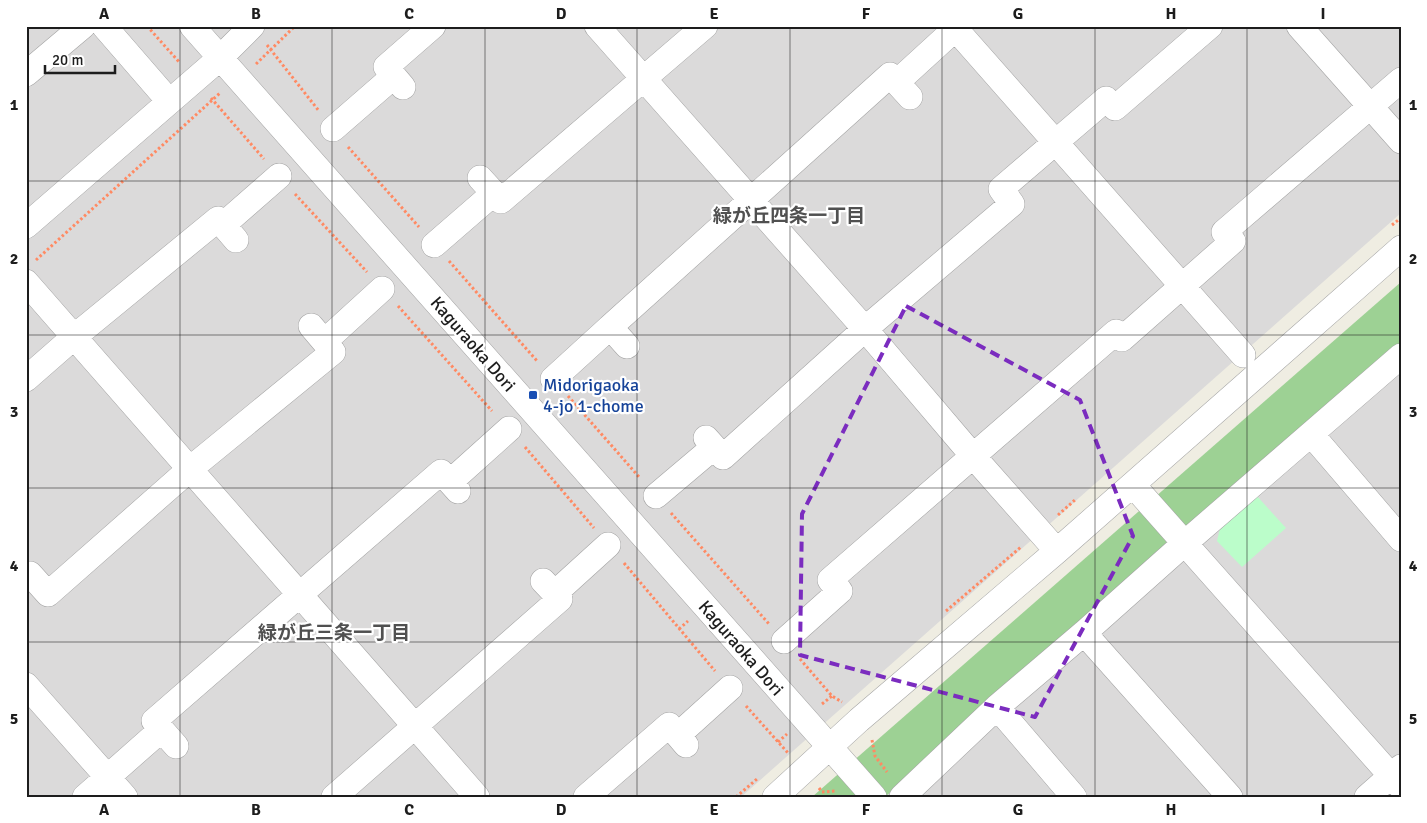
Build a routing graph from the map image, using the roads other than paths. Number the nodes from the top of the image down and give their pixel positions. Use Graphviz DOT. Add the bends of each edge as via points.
graph roads {
  1 [pos="83,26"];
  2 [pos="104,26"];
  3 [pos="192,26"];
  4 [pos="252,26"];
  5 [pos="433,26"];
  6 [pos="597,26"];
  7 [pos="705,26"];
  8 [pos="1210,26"];
  9 [pos="1299,26"];
  10 [pos="954,28"];
  11 [pos="220,58"];
  12 [pos="26,74"];
  13 [pos="643,79"];
  14 [pos="1401,80"];
  15 [pos="169,101"];
  16 [pos="1370,107"];
  17 [pos="333,129"];
  18 [pos="1401,141"];
  19 [pos="1055,143"];
  20 [pos="279,176"];
  21 [pos="751,200"];
  22 [pos="26,226"];
  23 [pos="434,244"];
  24 [pos="1401,248"];
  25 [pos="30,272"];
  26 [pos="1182,286"];
  27 [pos="382,289"];
  28 [pos="610,327"];
  29 [pos="865,330"];
  30 [pos="74,337"];
  31 [pos="627,346"];
  32 [pos="1242,355"];
  33 [pos="1401,356"];
  34 [pos="26,379"];
  35 [pos="553,379"];
  36 [pos="509,429"];
  37 [pos="1311,434"];
  38 [pos="973,456"];
  39 [pos="190,469"];
  40 [pos="1133,484"];
  41 [pos="656,496"];
  42 [pos="1401,540"];
  43 [pos="1185,543"];
  44 [pos="608,545"];
  45 [pos="1057,551"];
  46 [pos="32,586"];
  47 [pos="300,594"];
  48 [pos="1084,633"];
  49 [pos="784,641"];
  50 [pos="26,685"];
  51 [pos="730,688"];
  52 [pos="996,707"];
  53 [pos="415,726"];
  54 [pos="830,748"];
  55 [pos="108,777"];
  56 [pos="1397,777"];
  57 [pos="85,797"];
  58 [pos="125,797"];
  59 [pos="334,797"];
  60 [pos="477,797"];
  61 [pos="586,797"];
  62 [pos="775,797"];
  63 [pos="874,797"];
  64 [pos="902,797"];
  65 [pos="1074,797"];
  66 [pos="1230,797"];
  67 [pos="1367,797"];
  1 -- 12 [label="street"];
  2 -- 15 [label="street"];
  3 -- 11 [label="street, Kaguraoka Dori"];
  4 -- 11 [label="street"];
  5 -- 17 [label="street" via="386,67 398,82"];
  6 -- 13 [label="street"];
  7 -- 13 [label="street"];
  8 -- 19 [label="street" via="1115,108 1106,99"];
  9 -- 16 [label="street"];
  10 -- 19 [label="street"];
  10 -- 21 [label="street" via="903,89 890,75"];
  11 -- 15 [label="street"];
  11 -- 54 [label="street, Kaguraoka Dori"];
  13 -- 21 [label="street"];
  13 -- 23 [label="street" via="501,201 487,185"];
  14 -- 16 [label="street"];
  15 -- 22 [label="street"];
  16 -- 18 [label="street"];
  16 -- 26 [label="street" via="1224,232 1233,241"];
  19 -- 26 [label="street"];
  19 -- 29 [label="street" via="1002,189 1012,204"];
  20 -- 30 [label="street" via="230,232 218,218"];
  21 -- 28 [label="street"];
  21 -- 29 [label="street"];
  24 -- 40 [label="street"];
  25 -- 30 [label="street"];
  26 -- 32 [label="street"];
  26 -- 38 [label="street" via="1122,339 1116,332"];
  27 -- 39 [label="street" via="318,334 333,352"];
  28 -- 31 [label="street"];
  28 -- 35 [label="street"];
  29 -- 38 [label="street"];
  29 -- 41 [label="street" via="723,457 710,442"];
  30 -- 34 [label="street"];
  30 -- 39 [label="street"];
  33 -- 37 [label="street"];
  36 -- 47 [label="street" via="454,487 441,472"];
  37 -- 42 [label="street"];
  37 -- 43 [label="street"];
  38 -- 45 [label="street"];
  38 -- 49 [label="street" via="830,580 840,591"];
  39 -- 46 [label="street" via="48,594"];
  39 -- 47 [label="street"];
  40 -- 43 [label="street"];
  40 -- 45 [label="street"];
  43 -- 48 [label="street"];
  43 -- 56 [label="street"];
  44 -- 53 [label="street" via="549,587 560,599"];
  45 -- 54 [label="street"];
  47 -- 53 [label="street"];
  47 -- 55 [label="street" via="154,721 169,738"];
  48 -- 52 [label="street"];
  48 -- 66 [label="street"];
  50 -- 55 [label="street"];
  51 -- 61 [label="street" via="682,740 669,725"];
  52 -- 64 [label="street"];
  52 -- 65 [label="street"];
  53 -- 59 [label="street"];
  53 -- 60 [label="street"];
  54 -- 62 [label="street"];
  54 -- 63 [label="street, Kaguraoka Dori"];
  55 -- 57 [label="street"];
  55 -- 58 [label="street"];
  56 -- 67 [label="street"];
}
